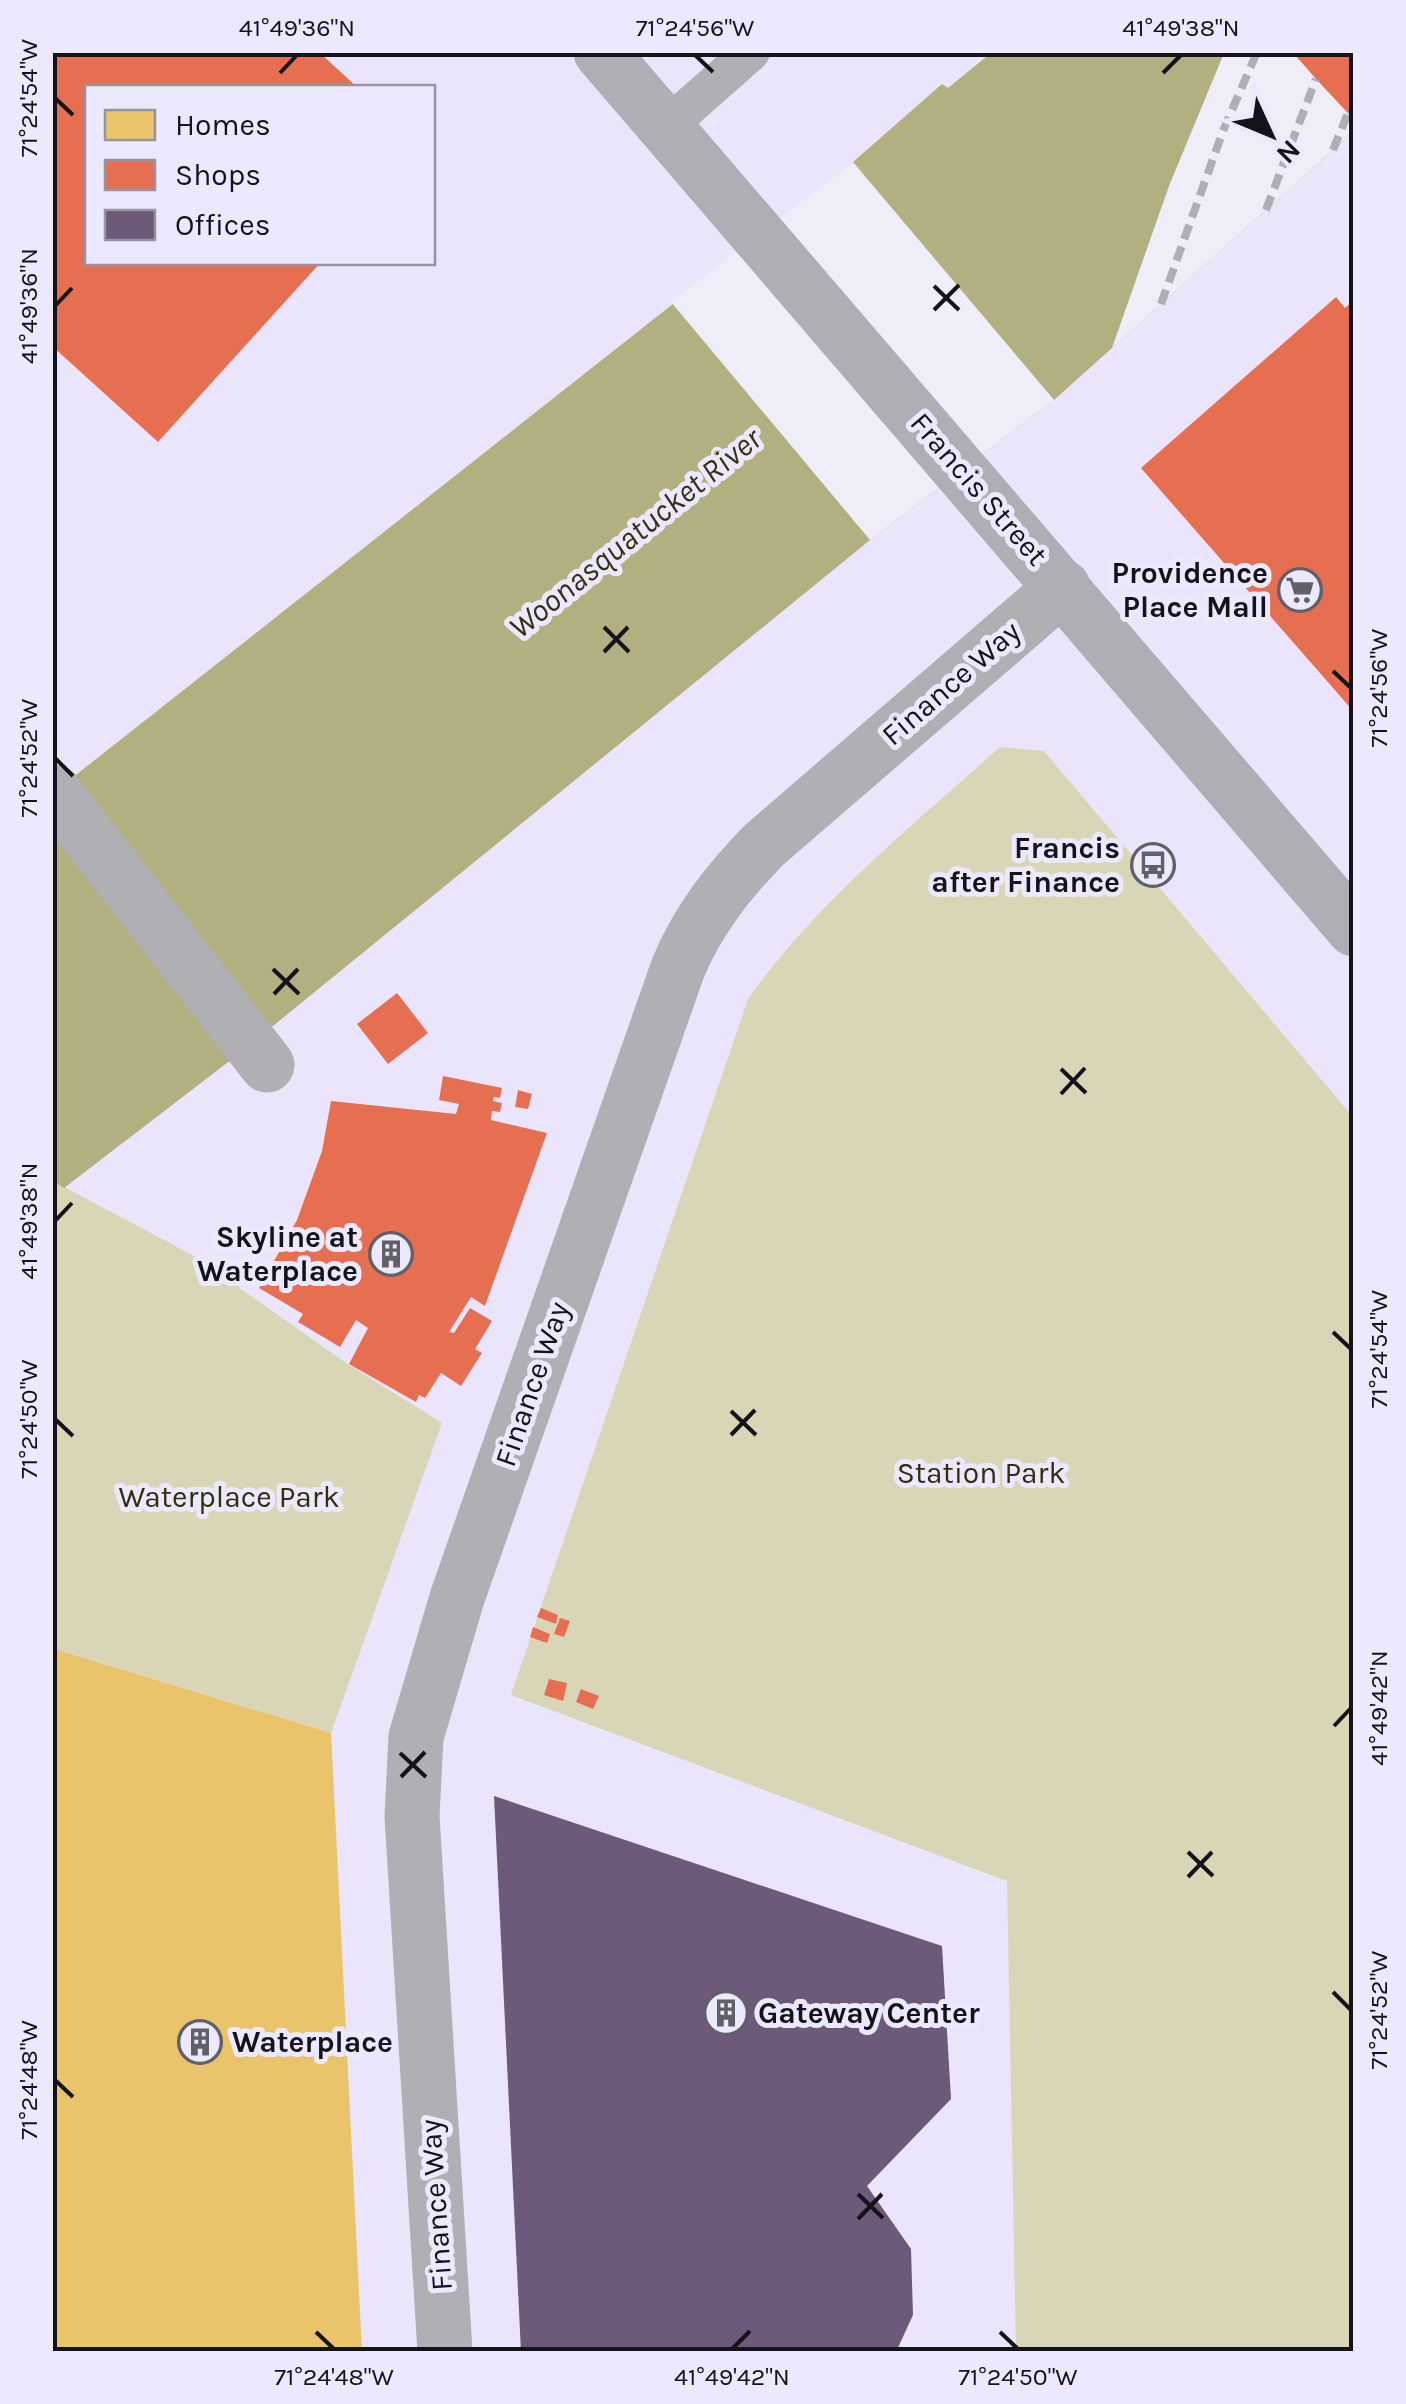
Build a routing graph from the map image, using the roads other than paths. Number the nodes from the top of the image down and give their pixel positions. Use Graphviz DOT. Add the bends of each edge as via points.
graph roads {
  1 [pos="601,52"];
  2 [pos="750,52"];
  3 [pos="666,127"];
  4 [pos="1063,587"];
  5 [pos="54,792"];
  6 [pos="1354,929"];
  7 [pos="267,1065"];
  8 [pos="444,2352"];
  1 -- 3 [label="main road, Francis Street"];
  2 -- 3 [label="lane"];
  3 -- 4 [label="main road, Francis Street"];
  4 -- 6 [label="main road, Francis Street"];
  4 -- 8 [label="street, Finance Way" via="764,845 698,927 457,1598 416,1737 412,1816"];
  5 -- 7 [label="street"];
}
